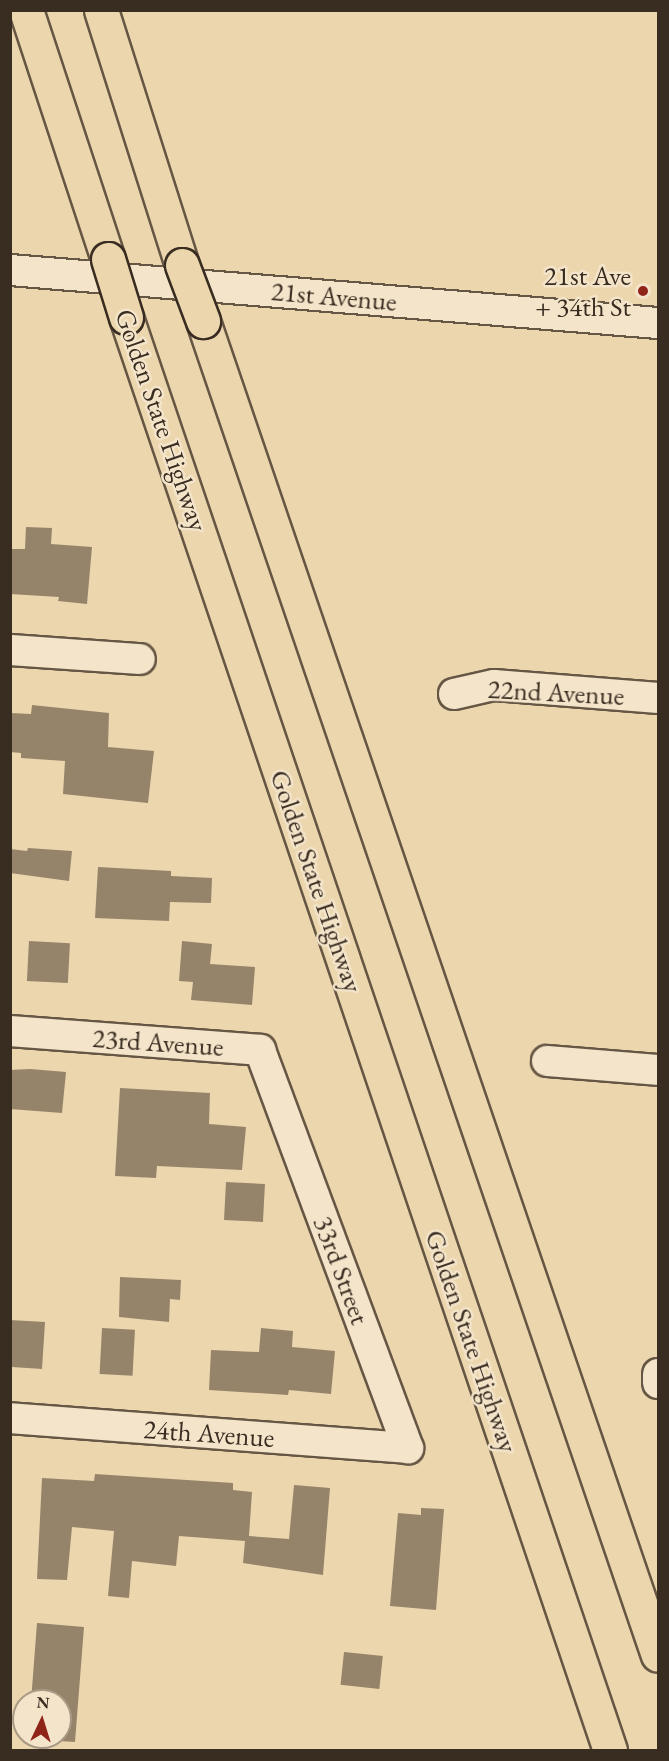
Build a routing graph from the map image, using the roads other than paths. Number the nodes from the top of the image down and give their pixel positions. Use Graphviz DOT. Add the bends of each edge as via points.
graph roads {
  1 [pos="26,10"];
  2 [pos="101,10"];
  3 [pos="10,270"];
  4 [pos="658,322"];
  5 [pos="10,650"];
  6 [pos="140,659"];
  7 [pos="454,694"];
  8 [pos="658,698"];
  9 [pos="10,1031"];
  10 [pos="547,1061"];
  11 [pos="658,1070"];
  12 [pos="276,1092"];
  13 [pos="658,1374"];
  14 [pos="658,1383"];
  15 [pos="10,1418"];
  16 [pos="408,1448"];
  17 [pos="658,1655"];
  18 [pos="610,1750"];
  1 -- 18 [label="highway, Golden State Highway, bridge"];
  2 -- 17 [label="highway, bridge" via="182,265"];
  3 -- 4 [label="street, 21st Avenue"];
  5 -- 6 [label="street"];
  7 -- 8 [label="street, 22nd Avenue" via="494,685"];
  9 -- 12 [label="street, 23rd Avenue" via="261,1050"];
  10 -- 11 [label="street"];
  12 -- 16 [label="street, 33rd Street"];
  13 -- 14 [label="street"];
  15 -- 16 [label="street, 24th Avenue"];
}
